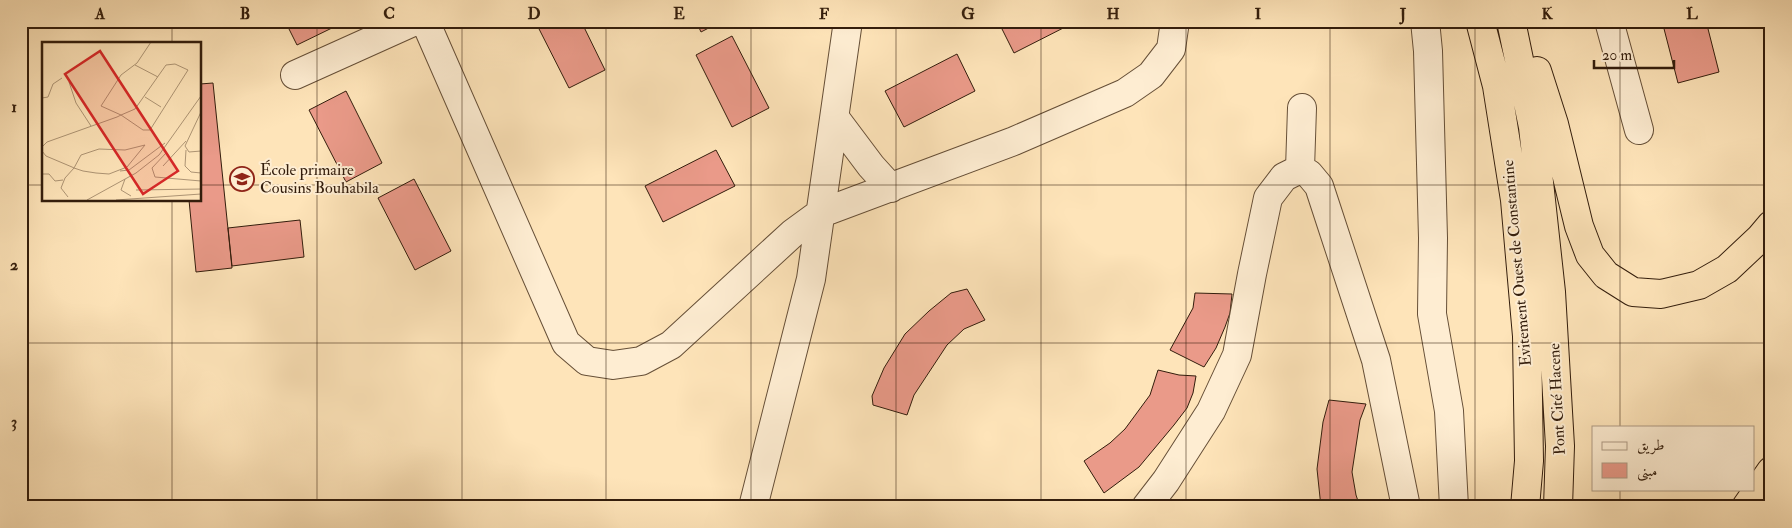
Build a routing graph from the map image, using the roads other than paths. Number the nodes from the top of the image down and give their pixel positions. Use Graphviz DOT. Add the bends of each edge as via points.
graph roads {
  1 [pos="415,21"];
  2 [pos="425,21"];
  3 [pos="848,21"];
  4 [pos="1175,21"];
  5 [pos="1425,21"];
  6 [pos="1480,21"];
  7 [pos="1511,21"];
  8 [pos="1521,21"];
  9 [pos="1609,21"];
  10 [pos="295,75"];
  11 [pos="1302,108"];
  12 [pos="835,118"];
  13 [pos="1639,130"];
  14 [pos="1300,169"];
  15 [pos="892,188"];
  16 [pos="819,214"];
  17 [pos="1771,225"];
  18 [pos="1552,292"];
  19 [pos="1771,471"];
  20 [pos="753,507"];
  21 [pos="1146,507"];
  22 [pos="1406,507"];
  23 [pos="1454,507"];
  24 [pos="1525,507"];
  25 [pos="1558,507"];
  26 [pos="1746,507"];
  1 -- 10 [label="street"];
  2 -- 16 [label="street" via="566,343 588,361 613,365 641,361 671,345 793,233"];
  3 -- 12 [label="street"];
  4 -- 15 [label="street" via="1171,49 1151,75 1125,93 1014,141"];
  5 -- 23 [label="street" via="1433,238 1432,314 1449,411"];
  6 -- 24 [label="highway, Evitement Ouest de Constantine" via="1497,86 1517,219 1527,336 1529,461"];
  7 -- 18 [label="highway, Evitement Ouest de Constantine" via="1533,127"];
  8 -- 17 [label="highway" via="1554,124 1579,226 1590,255 1606,276 1633,292 1661,294 1699,285 1727,270"];
  9 -- 13 [label="street"];
  11 -- 14 [label="street"];
  12 -- 15 [label="street"];
  12 -- 16 [label="street"];
  14 -- 21 [label="street" via="1284,177 1268,198 1237,355 1211,411"];
  14 -- 22 [label="street" via="1319,186 1376,360"];
  15 -- 16 [label="street"];
  16 -- 20 [label="street" via="811,279"];
  18 -- 25 [label="highway, Pont Cité Hacene" via="1560,446"];
  19 -- 26 [label="highway"];
}
